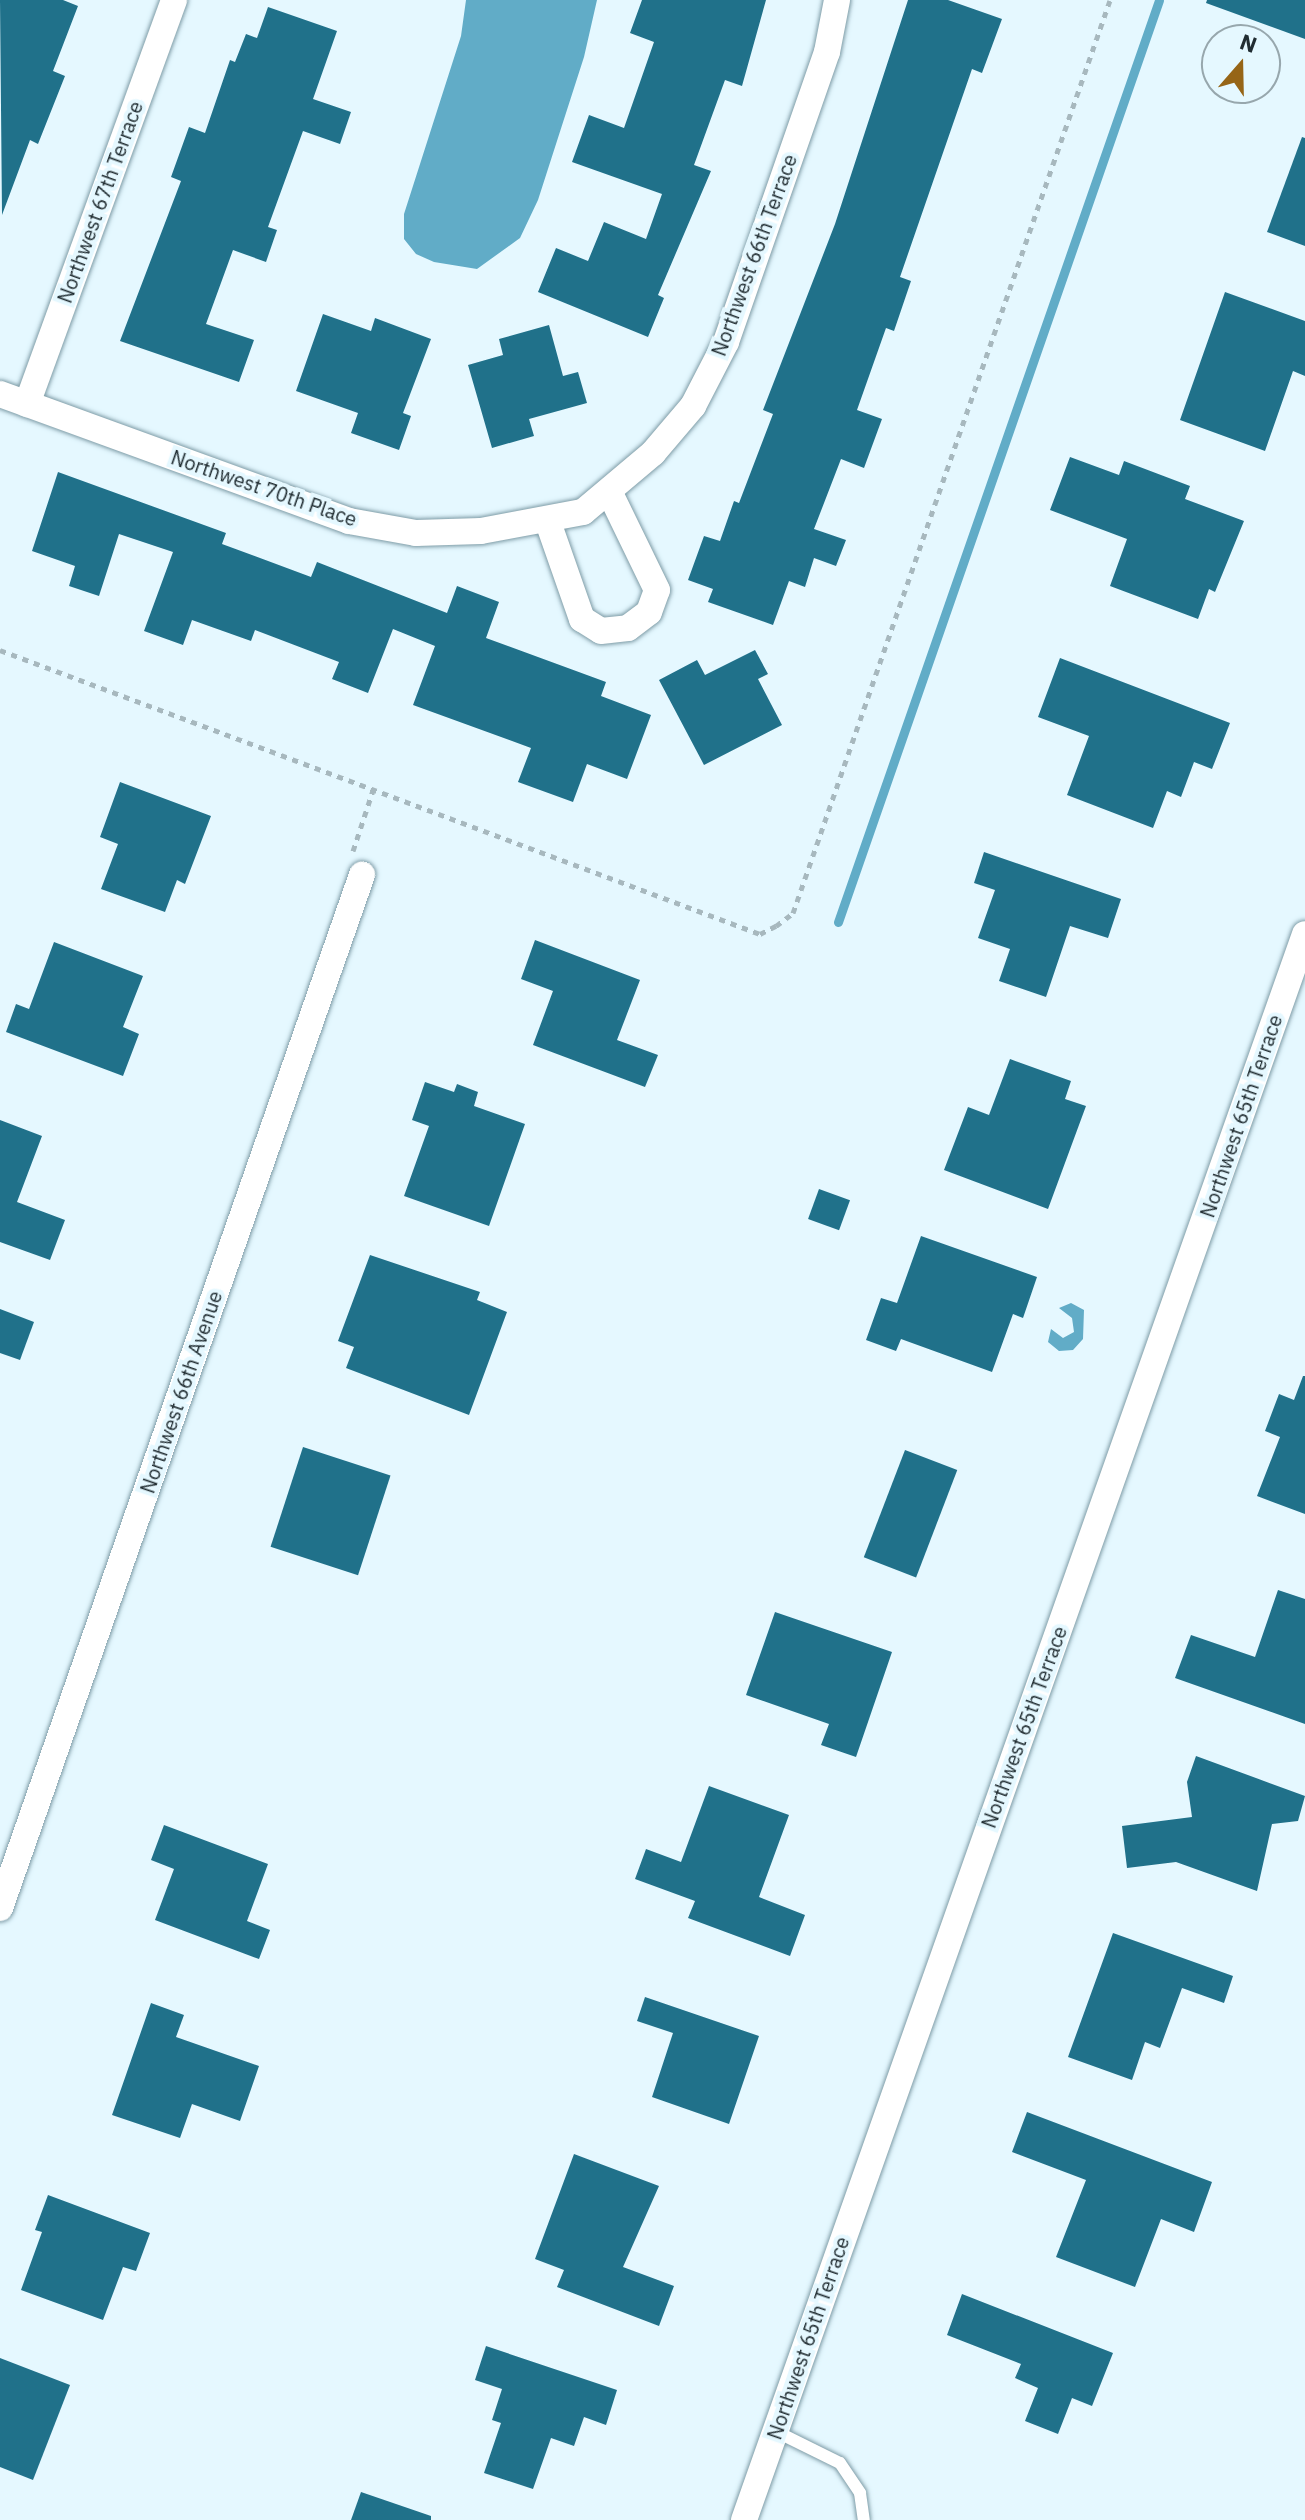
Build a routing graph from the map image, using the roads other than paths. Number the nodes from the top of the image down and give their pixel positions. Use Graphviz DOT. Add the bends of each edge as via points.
graph roads {
  1 [pos="174,0"];
  2 [pos="837,0"];
  3 [pos="0,394"];
  4 [pos="27,404"];
  5 [pos="610,493"];
  6 [pos="583,512"];
  7 [pos="548,522"];
  8 [pos="362,875"];
  9 [pos="1305,934"];
  10 [pos="0,1908"];
  11 [pos="775,2431"];
  12 [pos="744,2520"];
  13 [pos="864,2520"];
  1 -- 4 [label="street, Northwest 67th Terrace"];
  2 -- 5 [label="street, Northwest 66th Terrace" via="827,52 726,342 693,406"];
  3 -- 4 [label="street, Northwest 70th Place"];
  4 -- 7 [label="street, Northwest 70th Place" via="349,521 416,533"];
  5 -- 6 [label="street, Northwest 66th Terrace"];
  5 -- 7 [label="street" via="657,590 649,612 628,628 601,631 582,619"];
  6 -- 7 [label="street, Northwest 70th Place"];
  8 -- 10 [label="street, Northwest 66th Avenue"];
  9 -- 11 [label="street, Northwest 65th Terrace"];
  11 -- 12 [label="street, Northwest 65th Terrace"];
  11 -- 13 [label="lane" via="840,2463 860,2493"];
}
